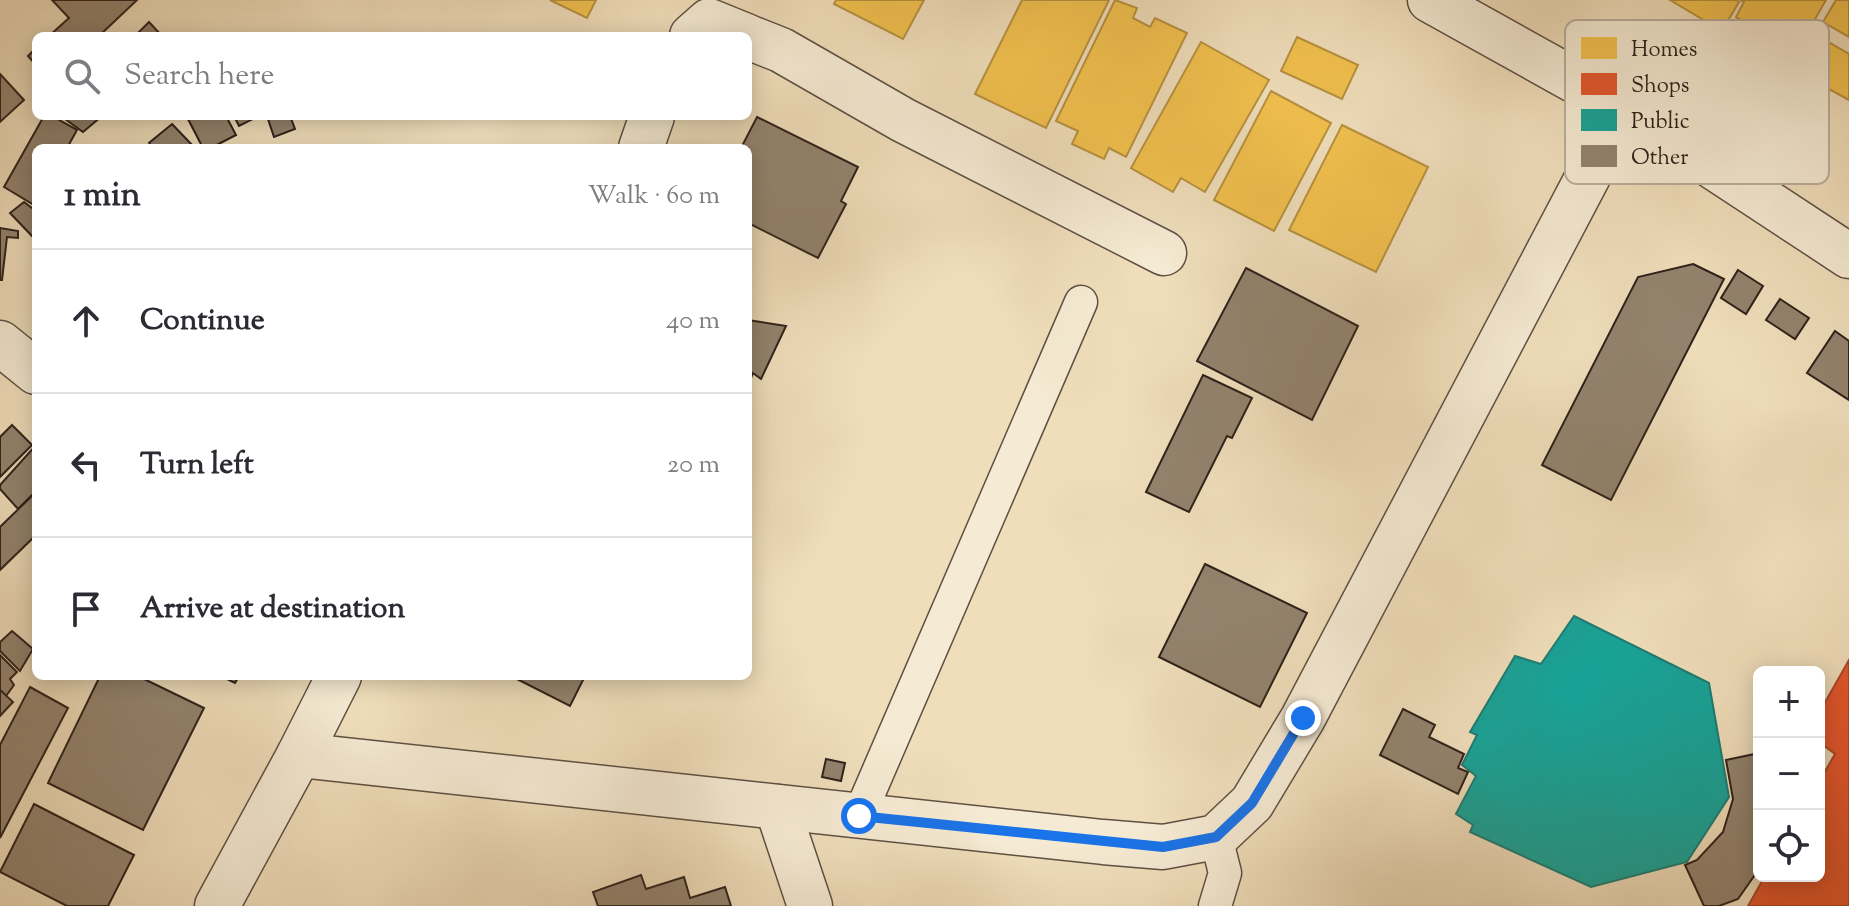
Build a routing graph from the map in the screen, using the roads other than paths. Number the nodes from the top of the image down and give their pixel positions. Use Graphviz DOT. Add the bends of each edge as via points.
graph roads {
  1 [pos="1430,0"];
  2 [pos="697,32"];
  3 [pos="737,32"];
  4 [pos="752,38"];
  5 [pos="1565,75"];
  6 [pos="651,120"];
  7 [pos="642,144"];
  8 [pos="1584,184"];
  9 [pos="1740,184"];
  10 [pos="1164,253"];
  11 [pos="1849,256"];
  12 [pos="1081,302"];
  13 [pos="0,343"];
  14 [pos="32,369"];
  15 [pos="337,680"];
  16 [pos="299,755"];
  17 [pos="777,807"];
  18 [pos="859,816"];
  19 [pos="1216,837"];
  20 [pos="217,906"];
  21 [pos="810,906"];
  22 [pos="1215,906"];
  1 -- 5 [label="street"];
  2 -- 3 [label="street" via="709,21"];
  4 -- 10 [label="street"];
  6 -- 7 [label="street"];
  8 -- 19 [label="street" via="1303,718 1252,803"];
  9 -- 11 [label="street"];
  12 -- 18 [label="lane"];
  13 -- 14 [label="street"];
  15 -- 16 [label="street"];
  16 -- 17 [label="street"];
  16 -- 20 [label="street"];
  17 -- 18 [label="street"];
  17 -- 21 [label="street"];
  18 -- 19 [label="street" via="1163,847"];
  19 -- 22 [label="lane" via="1225,873"];
}
